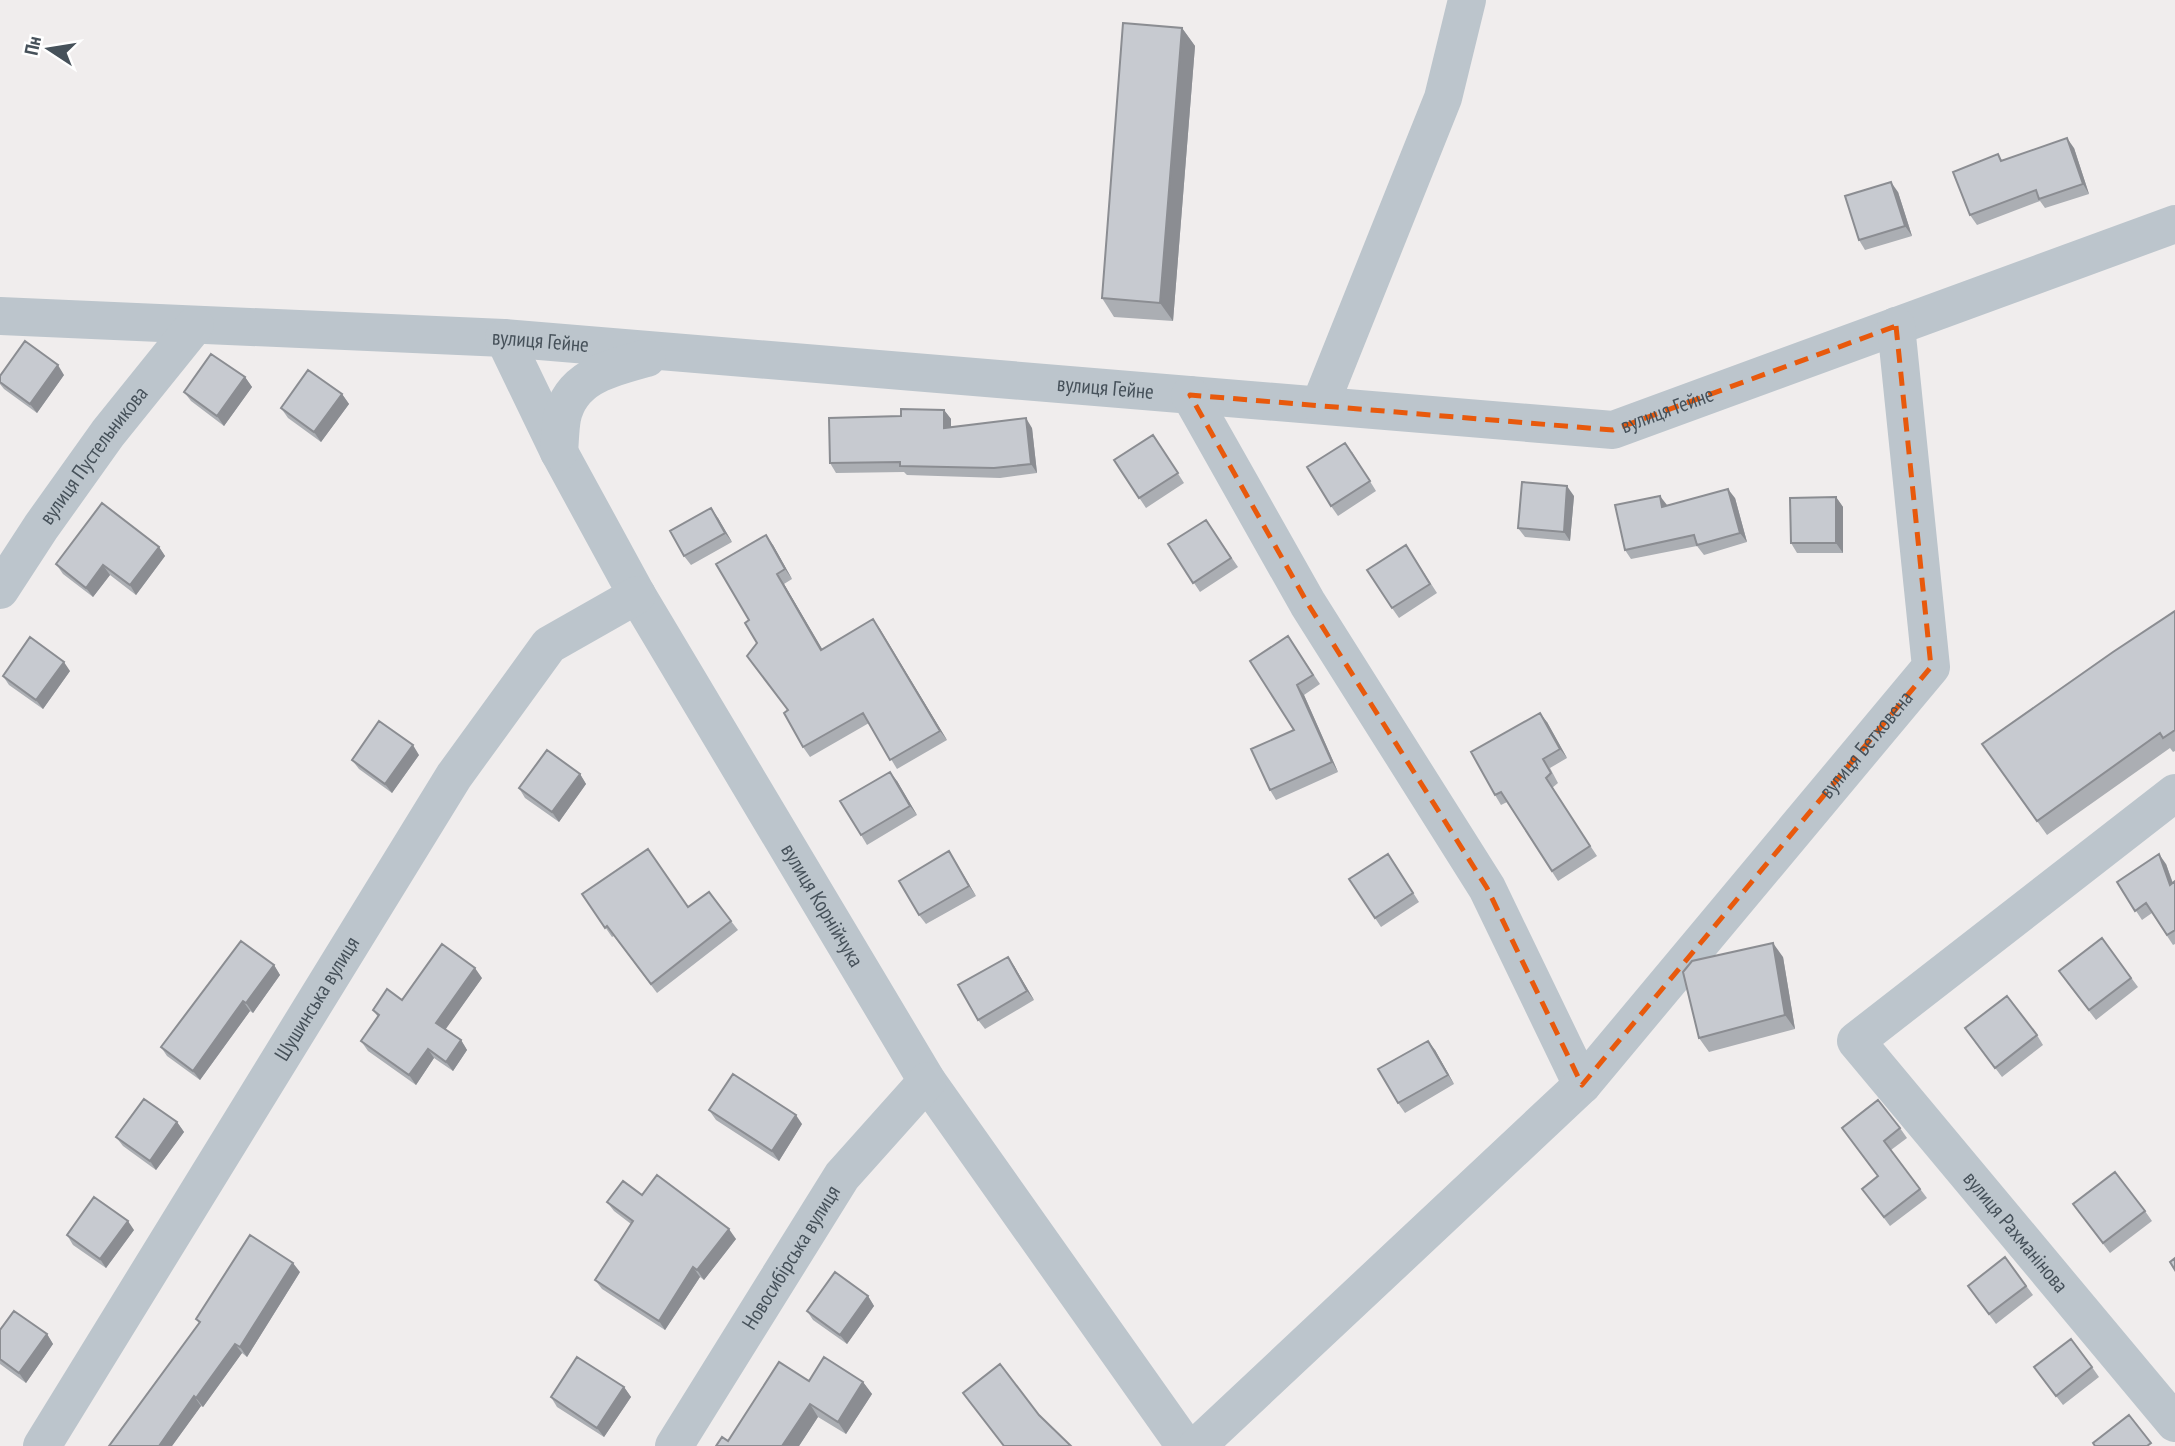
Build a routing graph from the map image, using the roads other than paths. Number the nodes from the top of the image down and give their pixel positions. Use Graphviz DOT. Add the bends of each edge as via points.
graph roads {
  1 [pos="1467,0"];
  2 [pos="2175,224"];
  3 [pos="0,316"];
  4 [pos="195,325"];
  5 [pos="1896,326"];
  6 [pos="504,338"];
  7 [pos="669,352"];
  8 [pos="1189,395"];
  9 [pos="1320,405"];
  10 [pos="559,452"];
  11 [pos="0,590"];
  12 [pos="637,595"];
  13 [pos="2175,793"];
  14 [pos="927,1081"];
  15 [pos="1582,1085"];
  16 [pos="2175,1423"];
  17 [pos="42,1446"];
  18 [pos="674,1446"];
  19 [pos="1185,1446"];
  20 [pos="1196,1446"];
  1 -- 9 [label="street" via="1443,98"];
  2 -- 5 [label="street, вулиця Гейне"];
  3 -- 4 [label="street, вулиця Гейне"];
  4 -- 6 [label="street, вулиця Гейне"];
  4 -- 11 [label="street, вулиця Пустельникова" via="108,433"];
  5 -- 9 [label="street, вулиця Гейне" via="1613,430"];
  5 -- 15 [label="street, вулиця Бетховена" via="1931,667"];
  6 -- 7 [label="street, вулиця Гейне"];
  6 -- 10 [label="street, вулиця Корнійчука"];
  7 -- 8 [label="street, вулиця Гейне"];
  7 -- 10 [label="street" via="599,372 574,391 562,416"];
  8 -- 9 [label="street, вулиця Гейне"];
  8 -- 15 [label="street" via="1308,604 1487,888"];
  10 -- 12 [label="street, вулиця Корнійчука"];
  12 -- 14 [label="street, вулиця Корнійчука"];
  12 -- 17 [label="street, Шушинська вулиця" via="549,645 454,775"];
  13 -- 16 [label="street, вулиця Рахманінова" via="1856,1041"];
  14 -- 18 [label="street, Новосибірська вулиця" via="842,1176"];
  14 -- 19 [label="street, вулиця Корнійчука"];
  15 -- 20 [label="street, вулиця Бетховена"];
}
